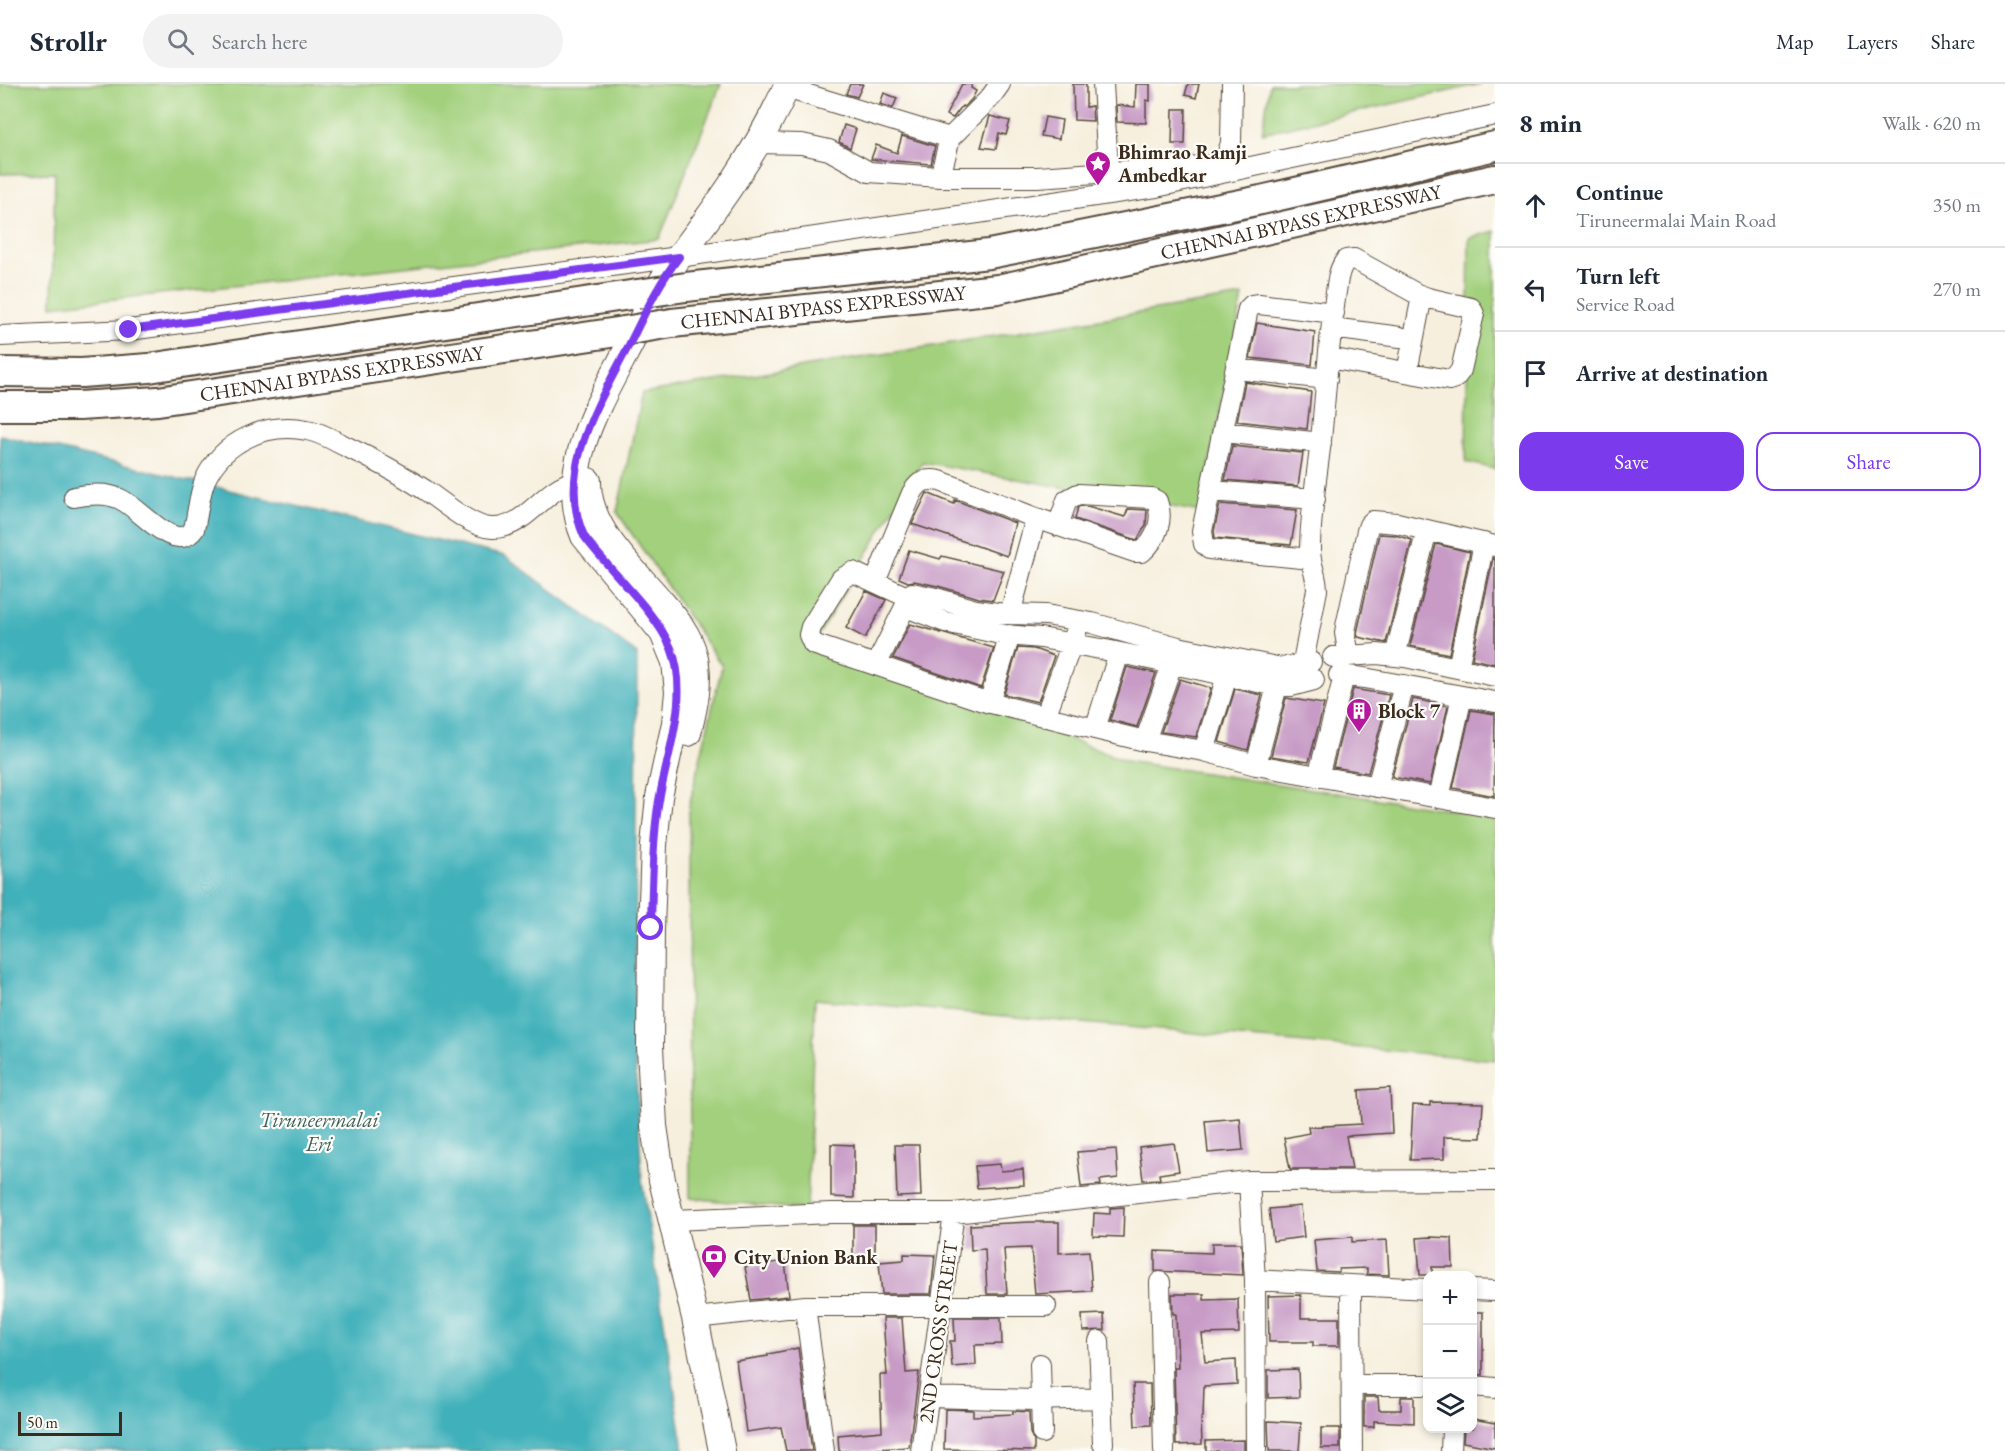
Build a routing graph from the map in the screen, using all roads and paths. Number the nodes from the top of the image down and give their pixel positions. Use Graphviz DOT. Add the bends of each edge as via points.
graph roads {
  1 [pos="999,84"];
  2 [pos="1103,84"];
  3 [pos="1232,84"];
  4 [pos="787,86"];
  5 [pos="1495,115"];
  6 [pos="950,138"];
  7 [pos="758,143"];
  8 [pos="1495,146"];
  9 [pos="1108,173"];
  10 [pos="940,177"];
  11 [pos="1495,179"];
  12 [pos="1109,194"];
  13 [pos="679,257"];
  14 [pos="1422,296"];
  15 [pos="1333,320"];
  16 [pos="0,336"];
  17 [pos="1400,337"];
  18 [pos="1329,358"];
  19 [pos="1236,369"];
  20 [pos="0,372"];
  21 [pos="1407,372"];
  22 [pos="1327,379"];
  23 [pos="0,406"];
  24 [pos="1222,432"];
  25 [pos="1321,443"];
  26 [pos="581,482"];
  27 [pos="1210,491"];
  28 [pos="74,497"];
  29 [pos="1315,499"];
  30 [pos="1036,518"];
  31 [pos="1058,526"];
  32 [pos="1427,530"];
  33 [pos="1489,545"];
  34 [pos="1311,558"];
  35 [pos="875,582"];
  36 [pos="907,600"];
  37 [pos="1010,614"];
  38 [pos="1080,621"];
  39 [pos="1010,635"];
  40 [pos="1072,644"];
  41 [pos="1119,653"];
  42 [pos="1175,656"];
  43 [pos="1395,656"];
  44 [pos="876,665"];
  45 [pos="1341,666"];
  46 [pos="1310,668"];
  47 [pos="1458,668"];
  48 [pos="1227,676"];
  49 [pos="1495,676"];
  50 [pos="1280,677"];
  51 [pos="1404,685"];
  52 [pos="1462,696"];
  53 [pos="1495,702"];
  54 [pos="989,703"];
  55 [pos="1045,717"];
  56 [pos="1095,729"];
  57 [pos="1145,741"];
  58 [pos="1204,751"];
  59 [pos="1256,765"];
  60 [pos="1318,777"];
  61 [pos="1377,787"];
  62 [pos="1439,798"];
  63 [pos="1495,808"];
  64 [pos="1495,1180"];
  65 [pos="1249,1181"];
  66 [pos="954,1213"];
  67 [pos="673,1220"];
  68 [pos="1255,1280"];
  69 [pos="1160,1282"];
  70 [pos="1351,1286"];
  71 [pos="1423,1289"];
  72 [pos="1477,1290"];
  73 [pos="1495,1291"];
  74 [pos="943,1305"];
  75 [pos="805,1306"];
  76 [pos="1046,1306"];
  77 [pos="695,1318"];
  78 [pos="1099,1341"];
  79 [pos="1040,1365"];
  80 [pos="1352,1385"];
  81 [pos="1423,1385"];
  82 [pos="1477,1386"];
  83 [pos="1495,1388"];
  84 [pos="929,1397"];
  85 [pos="1101,1398"];
  86 [pos="1038,1400"];
  87 [pos="1042,1433"];
  88 [pos="1452,1433"];
  89 [pos="1103,1444"];
  90 [pos="722,1451"];
  91 [pos="824,1451"];
  92 [pos="921,1451"];
  93 [pos="1164,1451"];
  94 [pos="1256,1451"];
  95 [pos="1352,1451"];
  96 [pos="1451,1451"];
  1 -- 6 [label="street"];
  2 -- 9 [label="street"];
  3 -- 9 [label="street" via="1231,143 1226,158 1216,165"];
  4 -- 6 [label="street"];
  4 -- 7 [label="main road"];
  5 -- 12 [label="street"];
  6 -- 10 [label="street"];
  7 -- 10 [label="street" via="802,144 830,150 869,172"];
  7 -- 13 [label="main road"];
  8 -- 20 [label="highway, CHENNAI BYPASS EXPRESSWAY, bridge" via="1261,200 989,254 686,287 149,368 81,373"];
  9 -- 10 [label="street"];
  9 -- 12 [label="street"];
  11 -- 23 [label="highway, CHENNAI BYPASS EXPRESSWAY, bridge" via="998,289 672,323 178,399 79,406"];
  12 -- 13 [label="street"];
  13 -- 16 [label="street" via="129,330"];
  13 -- 26 [label="main road" via="659,310 596,434"];
  14 -- 15 [label="street" via="1354,259 1346,260 1341,266"];
  14 -- 21 [label="street"];
  14 -- 21 [label="street" via="1471,308 1473,320 1461,370 1455,378"];
  15 -- 17 [label="street"];
  15 -- 18 [label="street"];
  15 -- 19 [label="street" via="1252,305"];
  18 -- 21 [label="street"];
  18 -- 22 [label="street"];
  19 -- 22 [label="street"];
  19 -- 24 [label="street"];
  22 -- 25 [label="street"];
  24 -- 25 [label="street"];
  24 -- 27 [label="street"];
  25 -- 29 [label="street"];
  26 -- 28 [label="street" via="564,485 514,522 492,528 474,522 362,453 309,430 285,428 253,434 230,447 214,464 205,480 194,529 184,538 161,530 120,499 100,494"];
  26 -- 67 [label="main road" via="601,527 678,622 696,663 695,700 674,794 666,901 664,1116"];
  27 -- 29 [label="street"];
  27 -- 34 [label="street" via="1202,531 1209,549"];
  29 -- 34 [label="street"];
  30 -- 31 [label="street"];
  30 -- 35 [label="street" via="940,481 923,481 912,493"];
  30 -- 37 [label="street"];
  31 -- 31 [label="street" via="1142,552 1154,540 1161,516 1157,501 1151,498 1078,494 1067,500"];
  32 -- 33 [label="street"];
  32 -- 43 [label="street"];
  32 -- 45 [label="street" via="1381,520 1369,525"];
  33 -- 47 [label="street"];
  34 -- 46 [label="street" via="1317,590"];
  35 -- 36 [label="street"];
  35 -- 44 [label="street" via="853,572 841,579 809,635 813,644"];
  36 -- 37 [label="street" via="912,593 976,610"];
  36 -- 39 [label="street" via="910,609 945,622"];
  36 -- 44 [label="street"];
  37 -- 38 [label="street"];
  38 -- 40 [label="street"];
  38 -- 42 [label="street"];
  39 -- 40 [label="street"];
  39 -- 54 [label="street"];
  40 -- 41 [label="street"];
  40 -- 55 [label="street"];
  41 -- 42 [label="street"];
  41 -- 56 [label="street"];
  42 -- 48 [label="street"];
  42 -- 50 [label="street"];
  42 -- 57 [label="street"];
  43 -- 45 [label="street" via="1377,654"];
  43 -- 47 [label="street"];
  44 -- 54 [label="street"];
  45 -- 46 [label="street" via="1324,654 1315,658"];
  45 -- 46 [label="street" via="1332,682 1323,685"];
  45 -- 51 [label="street"];
  45 -- 60 [label="street"];
  46 -- 50 [label="street"];
  47 -- 49 [label="street"];
  48 -- 50 [label="street"];
  48 -- 58 [label="street"];
  50 -- 59 [label="street"];
  51 -- 52 [label="street"];
  51 -- 61 [label="street"];
  52 -- 53 [label="street"];
  52 -- 62 [label="street"];
  54 -- 55 [label="street"];
  55 -- 56 [label="street"];
  56 -- 57 [label="street"];
  57 -- 58 [label="street"];
  58 -- 59 [label="street"];
  59 -- 60 [label="street"];
  60 -- 61 [label="street"];
  61 -- 62 [label="street"];
  62 -- 63 [label="street"];
  64 -- 65 [label="street"];
  65 -- 66 [label="street"];
  65 -- 68 [label="street"];
  66 -- 67 [label="street" via="831,1213"];
  66 -- 74 [label="street, 2ND CROSS STREET"];
  67 -- 77 [label="main road"];
  68 -- 70 [label="street"];
  68 -- 94 [label="street"];
  69 -- 93 [label="street"];
  70 -- 71 [label="street"];
  70 -- 80 [label="street"];
  72 -- 73 [label="street"];
  74 -- 75 [label="street"];
  74 -- 76 [label="street"];
  74 -- 84 [label="street, 2ND CROSS STREET"];
  75 -- 77 [label="street"];
  75 -- 91 [label="street"];
  77 -- 90 [label="main road"];
  78 -- 85 [label="street"];
  79 -- 86 [label="street"];
  80 -- 81 [label="street"];
  80 -- 95 [label="street"];
  82 -- 83 [label="street"];
  84 -- 86 [label="street"];
  84 -- 92 [label="street, 2ND CROSS STREET"];
  85 -- 86 [label="street"];
  85 -- 89 [label="street"];
  86 -- 87 [label="street"];
  88 -- 96 [label="street"];
}
